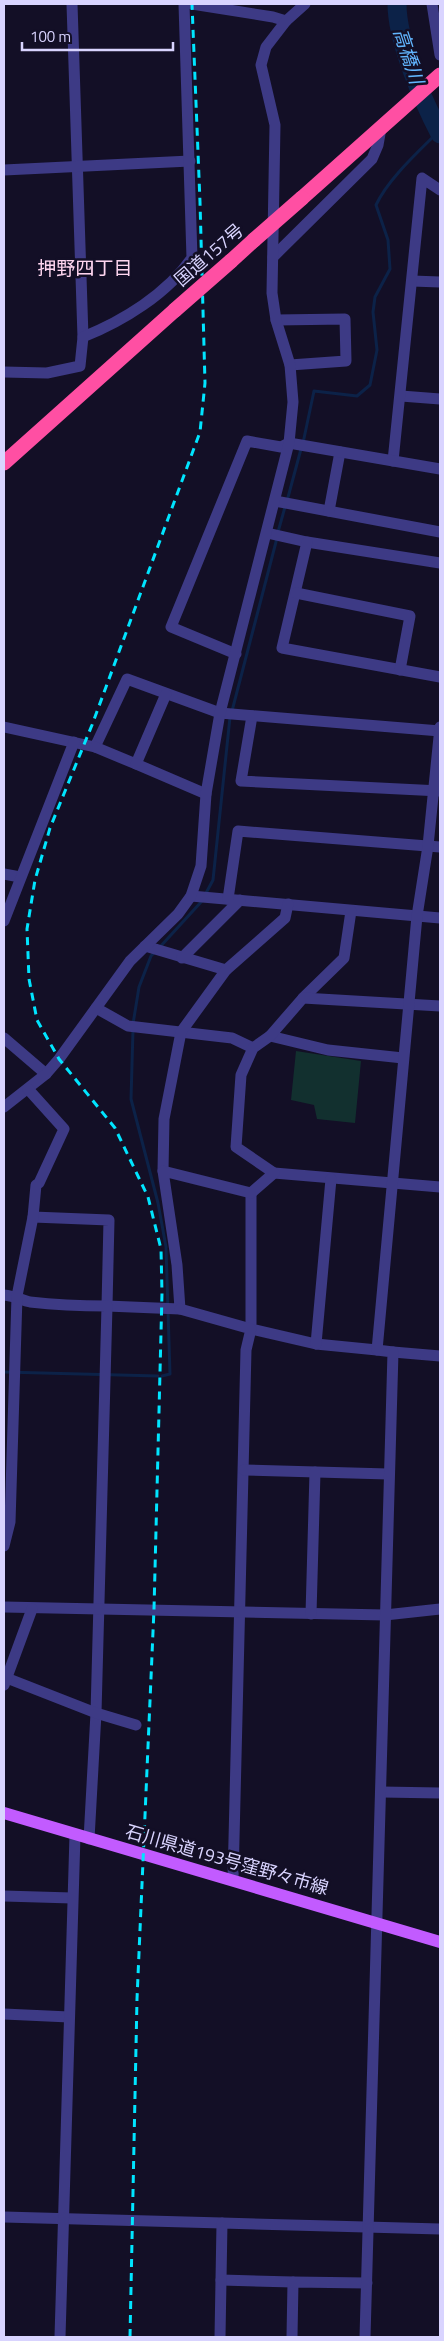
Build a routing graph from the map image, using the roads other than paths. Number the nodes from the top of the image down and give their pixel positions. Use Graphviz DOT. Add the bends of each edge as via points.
graph roads {
  1 [pos="72,4"];
  2 [pos="184,4"];
  3 [pos="192,4"];
  4 [pos="305,4"];
  5 [pos="432,4"];
  6 [pos="286,21"];
  7 [pos="440,55"];
  8 [pos="440,76"];
  9 [pos="387,123"];
  10 [pos="190,161"];
  11 [pos="78,167"];
  12 [pos="4,170"];
  13 [pos="440,190"];
  14 [pos="273,256"];
  15 [pos="412,281"];
  16 [pos="440,282"];
  17 [pos="276,320"];
  18 [pos="83,337"];
  19 [pos="290,364"];
  20 [pos="4,372"];
  21 [pos="401,396"];
  22 [pos="440,399"];
  23 [pos="298,444"];
  24 [pos="340,452"];
  25 [pos="393,461"];
  26 [pos="4,463"];
  27 [pos="440,469"];
  28 [pos="283,502"];
  29 [pos="330,511"];
  30 [pos="440,532"];
  31 [pos="275,535"];
  32 [pos="307,542"];
  33 [pos="440,563"];
  34 [pos="296,593"];
  35 [pos="236,654"];
  36 [pos="400,670"];
  37 [pos="440,677"];
  38 [pos="166,694"];
  39 [pos="227,714"];
  40 [pos="252,716"];
  41 [pos="4,727"];
  42 [pos="440,730"];
  43 [pos="74,742"];
  44 [pos="96,747"];
  45 [pos="136,764"];
  46 [pos="437,791"];
  47 [pos="206,794"];
  48 [pos="428,846"];
  49 [pos="440,847"];
  50 [pos="4,874"];
  51 [pos="20,877"];
  52 [pos="200,897"];
  53 [pos="228,898"];
  54 [pos="240,900"];
  55 [pos="288,904"];
  56 [pos="351,911"];
  57 [pos="417,916"];
  58 [pos="440,918"];
  59 [pos="4,921"];
  60 [pos="147,947"];
  61 [pos="182,958"];
  62 [pos="226,970"];
  63 [pos="303,998"];
  64 [pos="409,1006"];
  65 [pos="440,1006"];
  66 [pos="96,1008"];
  67 [pos="181,1032"];
  68 [pos="270,1036"];
  69 [pos="4,1038"];
  70 [pos="252,1048"];
  71 [pos="403,1058"];
  72 [pos="46,1074"];
  73 [pos="28,1090"];
  74 [pos="4,1107"];
  75 [pos="163,1171"];
  76 [pos="274,1173"];
  77 [pos="330,1179"];
  78 [pos="391,1182"];
  79 [pos="440,1187"];
  80 [pos="251,1193"];
  81 [pos="33,1217"];
  82 [pos="4,1295"];
  83 [pos="17,1296"];
  84 [pos="107,1306"];
  85 [pos="173,1309"];
  86 [pos="251,1330"];
  87 [pos="316,1344"];
  88 [pos="377,1350"];
  89 [pos="393,1352"];
  90 [pos="440,1356"];
  91 [pos="244,1470"];
  92 [pos="315,1472"];
  93 [pos="388,1474"];
  94 [pos="4,1546"];
  95 [pos="4,1607"];
  96 [pos="32,1609"];
  97 [pos="98,1609"];
  98 [pos="440,1609"];
  99 [pos="239,1613"];
  100 [pos="311,1614"];
  101 [pos="385,1615"];
  102 [pos="5,1680"];
  103 [pos="96,1713"];
  104 [pos="136,1725"];
  105 [pos="382,1792"];
  106 [pos="440,1793"];
  107 [pos="4,1813"];
  108 [pos="75,1835"];
  109 [pos="89,1839"];
  110 [pos="233,1880"];
  111 [pos="4,1896"];
  112 [pos="72,1898"];
  113 [pos="377,1922"];
  114 [pos="440,1942"];
  115 [pos="4,2014"];
  116 [pos="69,2017"];
  117 [pos="4,2217"];
  118 [pos="65,2218"];
  119 [pos="222,2223"];
  120 [pos="368,2226"];
  121 [pos="440,2229"];
  122 [pos="221,2280"];
  123 [pos="293,2282"];
  124 [pos="367,2283"];
  125 [pos="60,2337"];
  126 [pos="220,2337"];
  127 [pos="292,2337"];
  128 [pos="366,2337"];
  1 -- 11 [label="street"];
  2 -- 10 [label="street"];
  3 -- 6 [label="street"];
  4 -- 6 [label="street"];
  5 -- 7 [label="street"];
  6 -- 14 [label="street" via="266,48 261,65 275,126"];
  8 -- 9 [label="highway, 国道157号"];
  9 -- 14 [label="street" via="372,160"];
  9 -- 26 [label="highway, 国道157号, bridge"];
  10 -- 11 [label="street"];
  10 -- 18 [label="street" via="192,258 184,270 156,295 107,328"];
  11 -- 12 [label="street"];
  11 -- 18 [label="street"];
  13 -- 15 [label="street" via="422,178"];
  14 -- 17 [label="street" via="272,293"];
  15 -- 16 [label="street"];
  15 -- 21 [label="street"];
  17 -- 19 [label="street"];
  17 -- 19 [label="street" via="345,319 346,361"];
  18 -- 20 [label="street" via="80,366 47,373"];
  19 -- 23 [label="street"];
  21 -- 22 [label="street"];
  21 -- 25 [label="street"];
  23 -- 24 [label="street"];
  23 -- 28 [label="street"];
  23 -- 35 [label="street" via="281,447 247,441 171,627"];
  24 -- 25 [label="street"];
  24 -- 29 [label="street"];
  25 -- 27 [label="street"];
  28 -- 29 [label="street"];
  28 -- 31 [label="street"];
  29 -- 30 [label="street"];
  31 -- 32 [label="street"];
  31 -- 35 [label="street"];
  32 -- 33 [label="street"];
  32 -- 34 [label="street"];
  34 -- 36 [label="street" via="410,616"];
  34 -- 36 [label="street" via="282,648"];
  35 -- 39 [label="street"];
  36 -- 37 [label="street"];
  38 -- 39 [label="street"];
  38 -- 44 [label="street" via="127,678"];
  38 -- 45 [label="street"];
  39 -- 40 [label="street"];
  39 -- 47 [label="street"];
  40 -- 42 [label="street"];
  40 -- 46 [label="street" via="241,781"];
  41 -- 43 [label="street"];
  42 -- 46 [label="street"];
  43 -- 44 [label="street"];
  43 -- 51 [label="street"];
  44 -- 45 [label="street"];
  45 -- 47 [label="street"];
  46 -- 48 [label="street"];
  47 -- 52 [label="street"];
  48 -- 49 [label="street"];
  48 -- 53 [label="street" via="238,831"];
  48 -- 57 [label="street"];
  50 -- 51 [label="street"];
  51 -- 59 [label="street"];
  52 -- 53 [label="street"];
  52 -- 60 [label="street" via="178,914"];
  53 -- 54 [label="street"];
  54 -- 55 [label="street"];
  54 -- 61 [label="street"];
  55 -- 56 [label="street"];
  55 -- 62 [label="street" via="285,918"];
  56 -- 57 [label="street"];
  56 -- 63 [label="street" via="344,958"];
  57 -- 58 [label="street"];
  57 -- 64 [label="street"];
  60 -- 61 [label="street"];
  60 -- 66 [label="street" via="130,961"];
  61 -- 62 [label="street"];
  62 -- 67 [label="street"];
  63 -- 64 [label="street"];
  63 -- 68 [label="street"];
  64 -- 65 [label="street"];
  64 -- 71 [label="street"];
  66 -- 67 [label="street" via="132,1027"];
  66 -- 72 [label="street"];
  67 -- 70 [label="street" via="232,1038"];
  67 -- 75 [label="street" via="164,1119"];
  68 -- 70 [label="street"];
  68 -- 71 [label="street" via="328,1050"];
  69 -- 72 [label="street"];
  70 -- 76 [label="street" via="241,1075 236,1147"];
  71 -- 78 [label="street"];
  72 -- 73 [label="street"];
  73 -- 74 [label="street"];
  73 -- 81 [label="street" via="64,1129 36,1186"];
  75 -- 80 [label="street"];
  75 -- 85 [label="street" via="177,1265"];
  76 -- 77 [label="street"];
  76 -- 80 [label="street"];
  77 -- 78 [label="street"];
  77 -- 87 [label="street"];
  78 -- 79 [label="street"];
  78 -- 88 [label="street"];
  80 -- 86 [label="street"];
  81 -- 83 [label="street"];
  81 -- 84 [label="street" via="109,1220"];
  82 -- 83 [label="street"];
  83 -- 84 [label="street" via="25,1301 59,1306"];
  83 -- 94 [label="street" via="10,1522"];
  84 -- 85 [label="street"];
  84 -- 97 [label="street"];
  85 -- 86 [label="street"];
  86 -- 87 [label="street"];
  86 -- 91 [label="street" via="246,1350"];
  87 -- 88 [label="street"];
  88 -- 89 [label="street"];
  89 -- 90 [label="street"];
  89 -- 93 [label="street"];
  91 -- 92 [label="street"];
  91 -- 99 [label="street"];
  92 -- 93 [label="street"];
  92 -- 100 [label="street"];
  93 -- 101 [label="street"];
  95 -- 96 [label="street"];
  96 -- 97 [label="street"];
  96 -- 102 [label="street"];
  97 -- 99 [label="street"];
  97 -- 103 [label="street"];
  98 -- 101 [label="street"];
  99 -- 100 [label="street"];
  99 -- 110 [label="street"];
  100 -- 101 [label="street"];
  101 -- 105 [label="street"];
  102 -- 103 [label="street"];
  103 -- 104 [label="street"];
  103 -- 109 [label="street"];
  105 -- 106 [label="street"];
  105 -- 113 [label="street"];
  107 -- 108 [label="main road, 石川県道193号窪野々市線"];
  108 -- 109 [label="main road, 石川県道193号窪野々市線"];
  108 -- 112 [label="street"];
  109 -- 110 [label="main road, 石川県道193号窪野々市線"];
  110 -- 113 [label="main road, 石川県道193号窪野々市線"];
  111 -- 112 [label="street"];
  112 -- 116 [label="street" via="74,1921"];
  113 -- 114 [label="main road, 石川県道193号窪野々市線"];
  113 -- 120 [label="street"];
  115 -- 116 [label="street"];
  116 -- 118 [label="street"];
  117 -- 118 [label="street"];
  118 -- 119 [label="street"];
  118 -- 125 [label="street"];
  119 -- 120 [label="street"];
  119 -- 122 [label="street"];
  120 -- 121 [label="street"];
  120 -- 124 [label="street"];
  122 -- 123 [label="street"];
  122 -- 126 [label="street"];
  123 -- 124 [label="street"];
  123 -- 127 [label="street"];
  124 -- 128 [label="street"];
}
